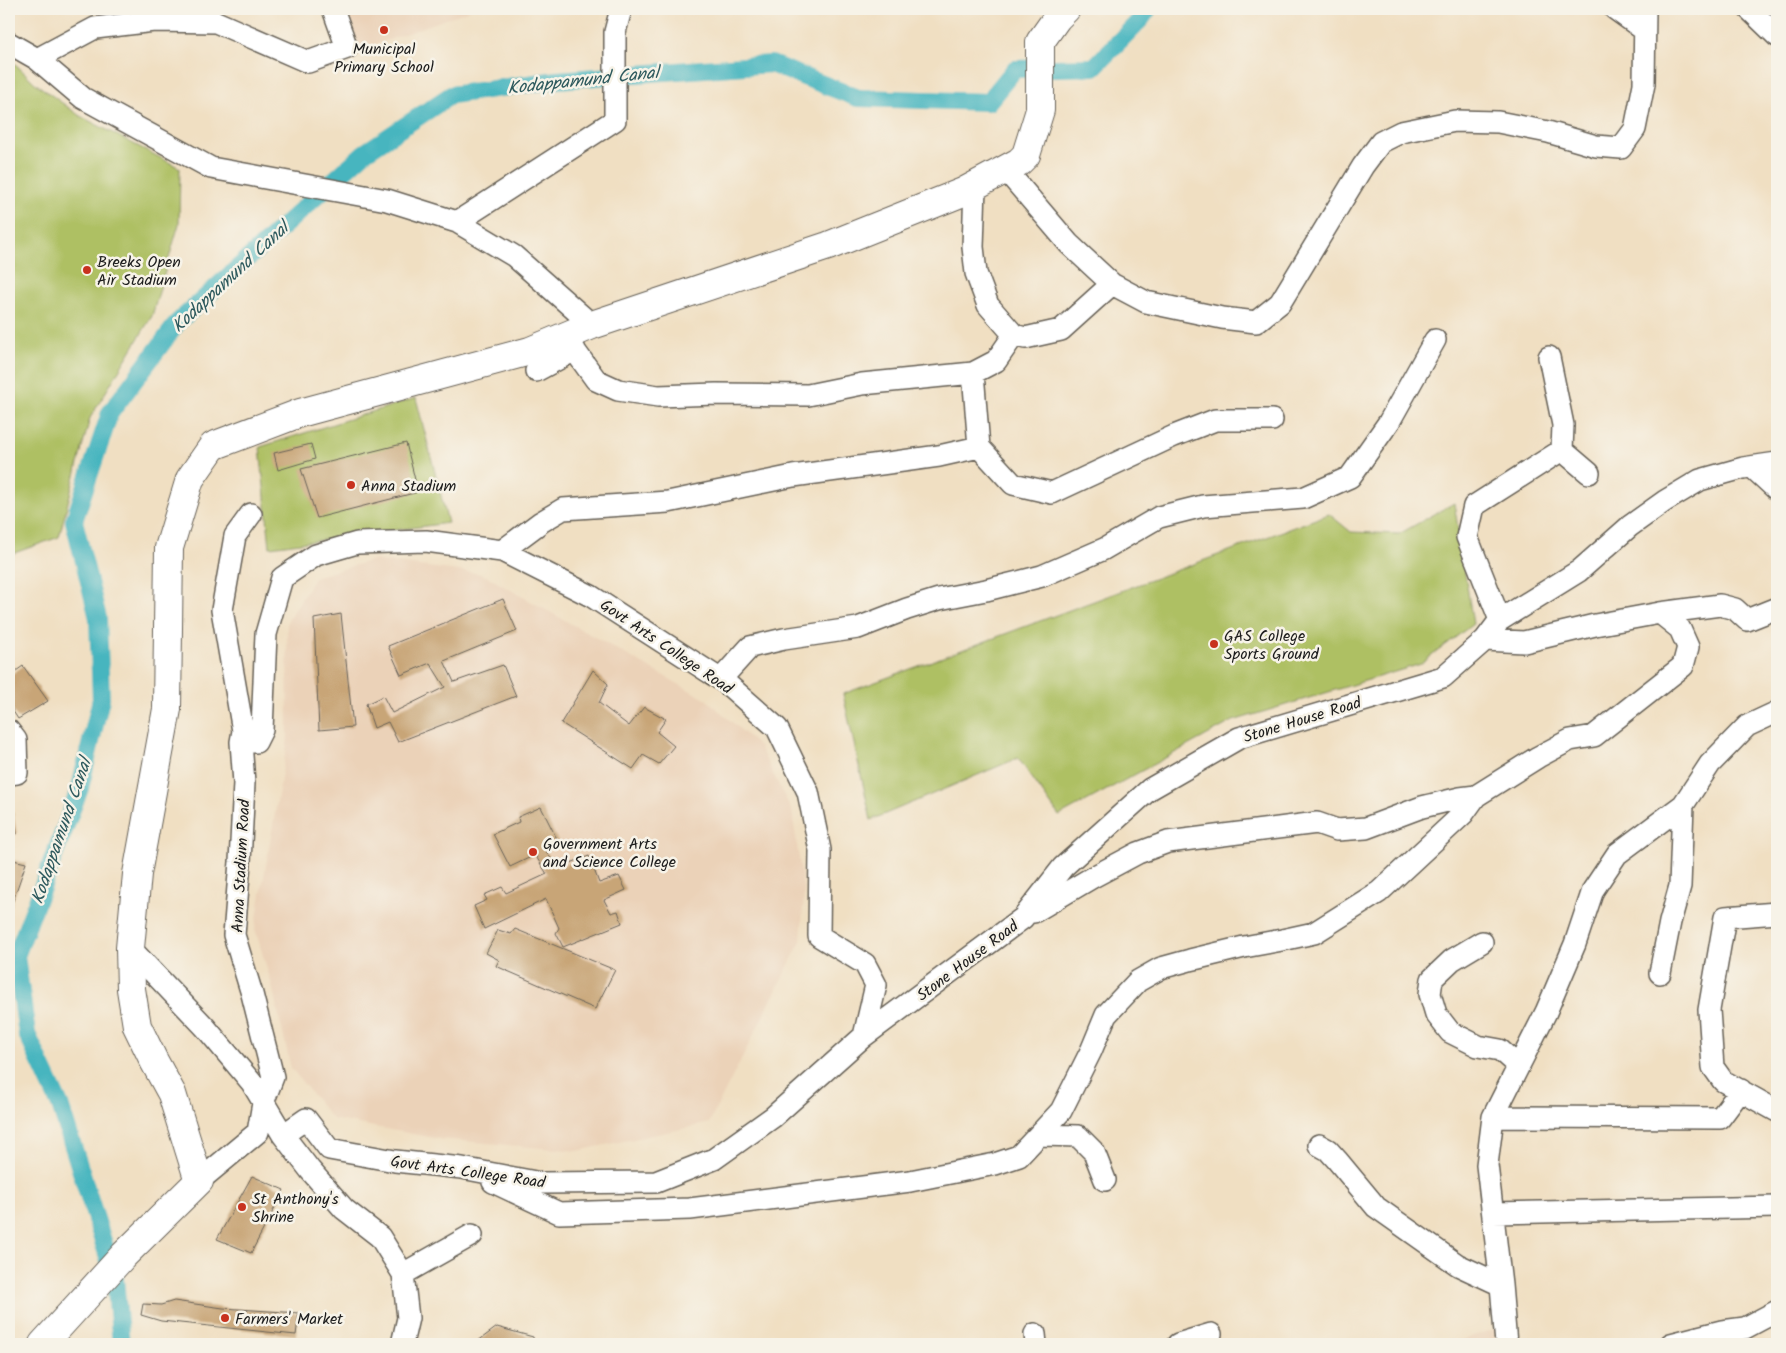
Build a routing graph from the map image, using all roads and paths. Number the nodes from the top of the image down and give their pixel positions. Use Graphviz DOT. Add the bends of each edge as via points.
graph roads {
  1 [pos="333,9"];
  2 [pos="621,9"];
  3 [pos="1615,9"];
  4 [pos="1750,9"];
  5 [pos="1062,14"];
  6 [pos="1644,19"];
  7 [pos="1777,36"];
  8 [pos="9,43"];
  9 [pos="37,59"];
  10 [pos="1015,162"];
  11 [pos="975,186"];
  12 [pos="457,222"];
  13 [pos="1112,284"];
  14 [pos="592,325"];
  15 [pos="1014,335"];
  16 [pos="1435,340"];
  17 [pos="570,343"];
  18 [pos="1549,357"];
  19 [pos="536,371"];
  20 [pos="973,373"];
  21 [pos="1272,420"];
  22 [pos="979,447"];
  23 [pos="1562,450"];
  24 [pos="1777,463"];
  25 [pos="1752,467"];
  26 [pos="1588,473"];
  27 [pos="1777,490"];
  28 [pos="251,514"];
  29 [pos="502,551"];
  30 [pos="1777,608"];
  31 [pos="1660,613"];
  32 [pos="1500,620"];
  33 [pos="1485,640"];
  34 [pos="721,679"];
  35 [pos="1777,712"];
  36 [pos="9,731"];
  37 [pos="242,736"];
  38 [pos="9,774"];
  39 [pos="1476,796"];
  40 [pos="1683,805"];
  41 [pos="1777,913"];
  42 [pos="1023,918"];
  43 [pos="1482,942"];
  44 [pos="130,948"];
  45 [pos="1660,973"];
  46 [pos="864,1036"];
  47 [pos="1518,1066"];
  48 [pos="1741,1090"];
  49 [pos="263,1103"];
  50 [pos="1777,1111"];
  51 [pos="1494,1117"];
  52 [pos="283,1135"];
  53 [pos="1040,1135"];
  54 [pos="1320,1145"];
  55 [pos="462,1168"];
  56 [pos="1104,1180"];
  57 [pos="199,1181"];
  58 [pos="1777,1207"];
  59 [pos="1493,1213"];
  60 [pos="472,1235"];
  61 [pos="403,1274"];
  62 [pos="1501,1285"];
  63 [pos="1777,1311"];
  64 [pos="1212,1334"];
  65 [pos="43,1344"];
  66 [pos="402,1344"];
  67 [pos="1178,1344"];
  68 [pos="1506,1344"];
  69 [pos="1671,1344"];
  1 -- 9 [label="street" via="348,48 308,62 216,22 154,21 95,28"];
  2 -- 12 [label="street" via="615,32 615,120"];
  3 -- 6 [label="street"];
  4 -- 7 [label="street"];
  5 -- 10 [label="main road" via="1040,42 1040,110"];
  6 -- 13 [label="street" via="1644,84 1635,129 1621,148 1596,146 1498,122 1455,121 1401,132 1381,142 1280,303 1256,322 1146,302"];
  8 -- 9 [label="street"];
  9 -- 12 [label="street" via="83,98 211,168 387,200"];
  10 -- 11 [label="main road"];
  10 -- 13 [label="street" via="1069,244"];
  11 -- 14 [label="main road" via="828,246"];
  11 -- 15 [label="street" via="973,246 976,273 988,305"];
  12 -- 14 [label="street" via="514,256"];
  13 -- 15 [label="street" via="1061,330 1026,338"];
  14 -- 17 [label="main road"];
  15 -- 20 [label="street" via="996,361"];
  16 -- 34 [label="street" via="1389,422 1350,477 1303,498 1203,506 1159,517 1104,549 1042,576 940,599 858,628 750,647"];
  17 -- 19 [label="street"];
  17 -- 20 [label="street" via="596,380 618,390 658,396 808,395 862,384"];
  17 -- 44 [label="main road" via="291,416 213,446 190,479 168,548 167,709 137,874"];
  18 -- 23 [label="street" via="1563,425"];
  20 -- 22 [label="street"];
  21 -- 22 [label="street" via="1215,420 1052,493 1012,484"];
  22 -- 29 [label="street" via="940,456 793,476 668,502 564,509"];
  23 -- 26 [label="street"];
  23 -- 32 [label="street" via="1474,506 1467,537"];
  24 -- 25 [label="street"];
  25 -- 27 [label="street"];
  25 -- 32 [label="street" via="1700,480 1672,496 1630,526 1578,571"];
  28 -- 37 [label="street" via="235,536 222,610"];
  29 -- 34 [label="street, Govt Arts College Road" via="591,596"];
  29 -- 37 [label="street, Govt Arts College Road" via="426,541 357,543 316,555 282,578 266,634 262,730 256,742"];
  30 -- 31 [label="street" via="1747,620 1735,609 1720,605"];
  31 -- 33 [label="street" via="1524,642"];
  31 -- 39 [label="street" via="1680,629 1688,647 1684,666 1594,736 1570,740"];
  32 -- 33 [label="street, Stone House Road"];
  33 -- 42 [label="street, Stone House Road" via="1443,677 1239,738 1150,789 1063,867"];
  34 -- 46 [label="street, Govt Arts College Road" via="777,728 808,792 820,850 819,936 865,964 876,985"];
  35 -- 40 [label="street" via="1747,726 1710,764"];
  36 -- 38 [label="street" via="16,740 17,773"];
  37 -- 49 [label="street, Anna Stadium Road" via="244,783 234,935 273,1077"];
  39 -- 42 [label="street" via="1422,807 1366,828 1337,830 1317,823 1168,842 1138,853"];
  39 -- 53 [label="street" via="1462,814 1379,892 1314,933 1190,960 1161,968 1138,981 1106,1015 1061,1111"];
  40 -- 45 [label="street" via="1680,886"];
  40 -- 47 [label="street" via="1616,854 1593,890 1575,944 1546,1012"];
  41 -- 48 [label="street" via="1724,917 1709,1010 1713,1067 1723,1081"];
  42 -- 46 [label="street, Stone House Road"];
  43 -- 47 [label="street" via="1452,960 1432,980 1430,994 1436,1014 1450,1032 1478,1046 1500,1050"];
  44 -- 49 [label="street" via="205,1027 252,1083"];
  44 -- 57 [label="main road" via="131,989 137,1026 172,1094"];
  46 -- 55 [label="street, Govt Arts College Road" via="773,1117 714,1159 656,1182 541,1183"];
  47 -- 51 [label="street"];
  48 -- 50 [label="street"];
  48 -- 51 [label="street" via="1720,1118"];
  49 -- 52 [label="street"];
  49 -- 57 [label="street, Anna Stadium Road" via="258,1132"];
  51 -- 59 [label="street" via="1487,1165"];
  52 -- 55 [label="street, Govt Arts College Road" via="306,1119 329,1149 395,1161"];
  52 -- 61 [label="street" via="344,1210 380,1237"];
  53 -- 55 [label="street" via="1019,1156 995,1164 910,1181 690,1209 559,1212"];
  53 -- 56 [label="street" via="1078,1136 1094,1152"];
  54 -- 62 [label="street" via="1338,1160 1376,1206 1458,1265"];
  57 -- 65 [label="main road" via="116,1264"];
  58 -- 59 [label="street"];
  59 -- 62 [label="street"];
  60 -- 61 [label="street"];
  61 -- 66 [label="street" via="408,1318"];
  62 -- 68 [label="street"];
  63 -- 69 [label="street" via="1745,1328"];
  64 -- 67 [label="street"];
}
